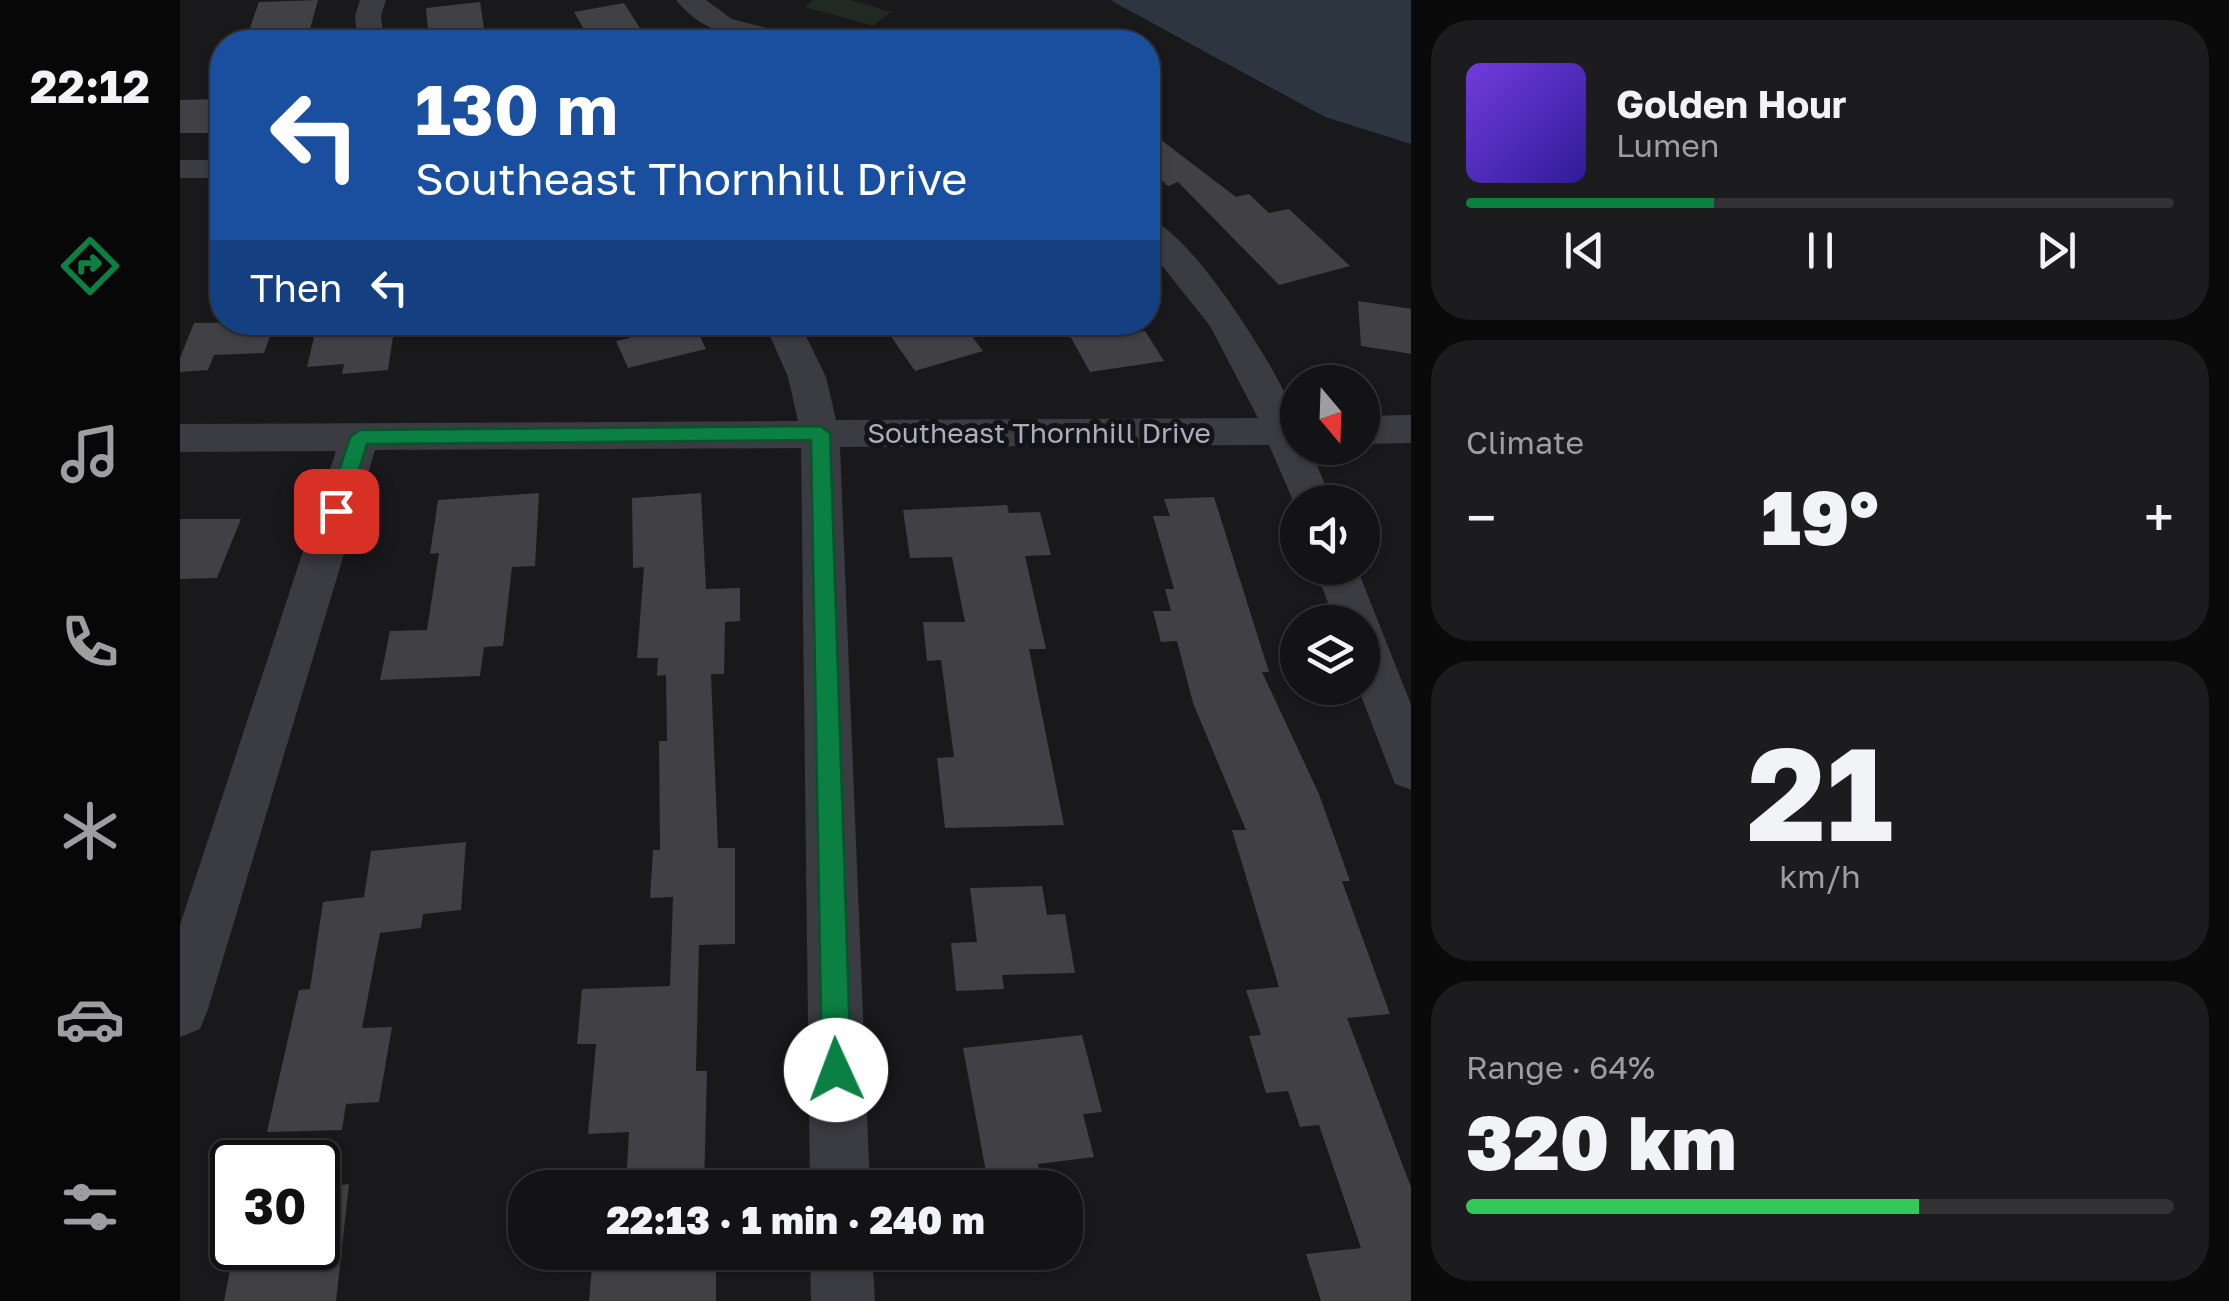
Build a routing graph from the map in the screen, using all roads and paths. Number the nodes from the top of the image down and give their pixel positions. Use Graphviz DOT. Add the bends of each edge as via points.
graph roads {
  1 [pos="372,0"];
  2 [pos="689,0"];
  3 [pos="369,30"];
  4 [pos="745,30"];
  5 [pos="180,169"];
  6 [pos="210,169"];
  7 [pos="1160,241"];
  8 [pos="787,335"];
  9 [pos="1280,411"];
  10 [pos="1411,429"];
  11 [pos="1380,430"];
  12 [pos="1280,431"];
  13 [pos="820,433"];
  14 [pos="360,437"];
  15 [pos="180,438"];
  16 [pos="1380,685"];
  17 [pos="1411,765"];
  18 [pos="200,881"];
  19 [pos="180,1009"];
  20 [pos="840,1170"];
  21 [pos="842,1270"];
  22 [pos="843,1301"];
  1 -- 3 [label="street"];
  2 -- 4 [label="street"];
  5 -- 6 [label="street"];
  7 -- 9 [label="street" via="1249,355"];
  8 -- 13 [label="street" via="807,377"];
  10 -- 11 [label="street"];
  12 -- 13 [label="street, Southeast Thornhill Drive"];
  13 -- 14 [label="street, Southeast Thornhill Drive"];
  13 -- 20 [label="street"];
  14 -- 15 [label="street, Southeast Thornhill Drive"];
  14 -- 18 [label="street"];
  16 -- 17 [label="street"];
  18 -- 19 [label="street"];
  21 -- 22 [label="street"];
}
